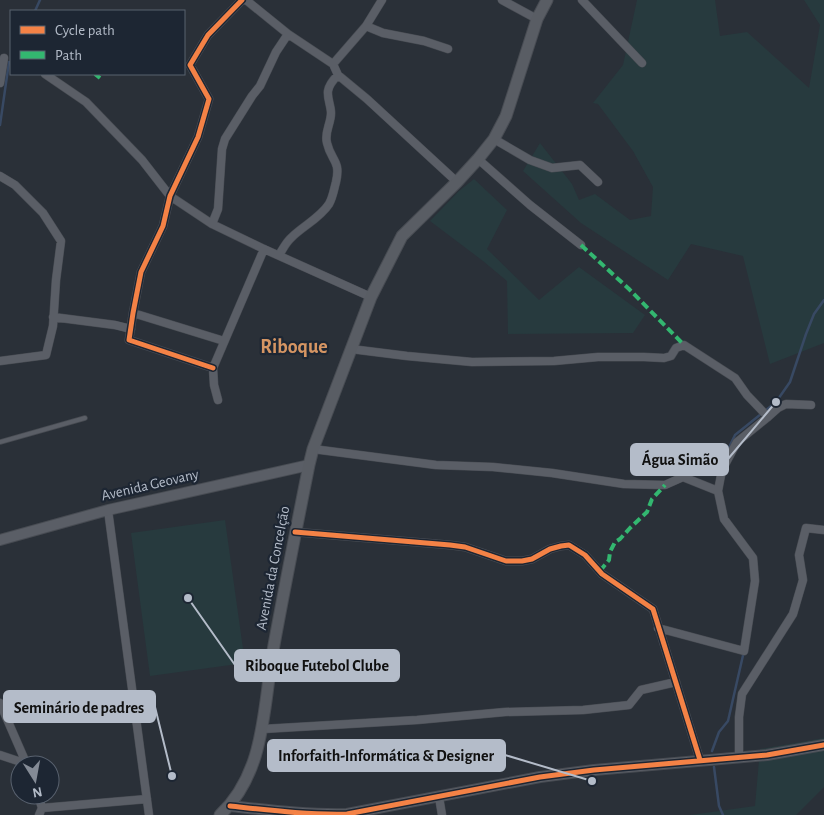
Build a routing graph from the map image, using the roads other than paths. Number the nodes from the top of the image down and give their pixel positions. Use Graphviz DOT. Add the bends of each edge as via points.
graph roads {
  1 [pos="244,0"];
  2 [pos="382,0"];
  3 [pos="502,0"];
  4 [pos="547,0"];
  5 [pos="582,0"];
  6 [pos="256,3"];
  7 [pos="537,19"];
  8 [pos="366,26"];
  9 [pos="288,34"];
  10 [pos="448,49"];
  11 [pos="5,57"];
  12 [pos="642,63"];
  13 [pos="333,64"];
  14 [pos="46,75"];
  15 [pos="338,75"];
  16 [pos="0,83"];
  17 [pos="494,139"];
  18 [pos="478,159"];
  19 [pos="0,176"];
  20 [pos="457,182"];
  21 [pos="598,182"];
  22 [pos="170,196"];
  23 [pos="212,224"];
  24 [pos="581,245"];
  25 [pos="264,249"];
  26 [pos="279,256"];
  27 [pos="371,296"];
  28 [pos="133,313"];
  29 [pos="54,317"];
  30 [pos="131,329"];
  31 [pos="224,341"];
  32 [pos="351,349"];
  33 [pos="0,362"];
  34 [pos="213,368"];
  35 [pos="218,400"];
  36 [pos="811,405"];
  37 [pos="768,417"];
  38 [pos="85,418"];
  39 [pos="0,442"];
  40 [pos="313,449"];
  41 [pos="309,465"];
  42 [pos="718,491"];
  43 [pos="108,510"];
  44 [pos="824,530"];
  45 [pos="295,532"];
  46 [pos="0,540"];
  47 [pos="658,628"];
  48 [pos="394,656"];
  49 [pos="272,658"];
  50 [pos="676,682"];
  51 [pos="0,703"];
  52 [pos="263,729"];
  53 [pos="824,745"];
  54 [pos="23,755"];
  55 [pos="739,757"];
  56 [pos="700,760"];
  57 [pos="439,797"];
  58 [pos="147,799"];
  59 [pos="230,806"];
  60 [pos="41,811"];
  61 [pos="149,815"];
  62 [pos="220,815"];
  63 [pos="442,815"];
  1 -- 6 [label="street"];
  1 -- 22 [label="street" via="208,35 190,66 209,99 198,137"];
  2 -- 8 [label="street"];
  3 -- 7 [label="street"];
  4 -- 7 [label="main road, Avenida da Concelção"];
  5 -- 12 [label="street"];
  6 -- 9 [label="street"];
  7 -- 17 [label="main road, Avenida da Concelção" via="506,116"];
  8 -- 10 [label="street"];
  8 -- 13 [label="street"];
  9 -- 13 [label="street"];
  9 -- 23 [label="street" via="260,86 225,139 218,209"];
  11 -- 16 [label="street"];
  13 -- 15 [label="street"];
  14 -- 22 [label="street" via="86,102 142,160"];
  15 -- 20 [label="street"];
  15 -- 26 [label="street" via="329,85 331,117 326,134 328,148 338,170 333,195 323,210 292,236"];
  17 -- 18 [label="main road, Avenida da Concelção"];
  17 -- 21 [label="street" via="530,160 552,168 580,165"];
  18 -- 20 [label="main road, Avenida da Concelção"];
  18 -- 24 [label="street"];
  19 -- 29 [label="street" via="15,185 44,214 61,241"];
  20 -- 27 [label="main road, Avenida da Concelção" via="402,236"];
  22 -- 23 [label="street"];
  22 -- 28 [label="street" via="163,226 141,272"];
  23 -- 25 [label="street"];
  25 -- 26 [label="street"];
  25 -- 31 [label="street"];
  26 -- 27 [label="street"];
  27 -- 32 [label="main road, Avenida da Concelção"];
  28 -- 30 [label="street"];
  28 -- 31 [label="street"];
  29 -- 30 [label="street"];
  29 -- 33 [label="street" via="46,355"];
  30 -- 34 [label="street" via="129,340"];
  31 -- 34 [label="street"];
  32 -- 37 [label="street" via="472,362 664,358 672,356 676,348 684,345 734,378"];
  32 -- 40 [label="main road, Avenida da Concelção"];
  34 -- 35 [label="street"];
  36 -- 37 [label="street" via="786,404"];
  37 -- 42 [label="street" via="737,442 722,470"];
  38 -- 39 [label="lane"];
  40 -- 41 [label="main road, Avenida da Concelção"];
  40 -- 42 [label="street" via="436,466 493,467 624,484 665,485 683,477"];
  41 -- 43 [label="street, Avenida Geovany"];
  41 -- 45 [label="main road, Avenida da Concelção"];
  42 -- 47 [label="street" via="724,519 752,558 755,581 744,651"];
  43 -- 46 [label="street, Avenida Geovany"];
  43 -- 58 [label="street"];
  44 -- 55 [label="street" via="806,528 799,555 803,580 793,614 742,694"];
  45 -- 47 [label="street" via="465,547 506,561 532,559 550,549 569,546 585,555 602,574 653,609"];
  45 -- 49 [label="main road, Avenida da Concelção"];
  47 -- 50 [label="street"];
  48 -- 49 [label="street"];
  49 -- 52 [label="main road, Avenida da Concelção"];
  50 -- 52 [label="street" via="641,690 629,705"];
  50 -- 56 [label="street"];
  51 -- 54 [label="street"];
  52 -- 59 [label="main road, Avenida da Concelção" via="251,769"];
  53 -- 55 [label="street"];
  55 -- 56 [label="street"];
  56 -- 57 [label="street" via="540,777"];
  57 -- 59 [label="street" via="330,815"];
  57 -- 63 [label="street"];
  58 -- 60 [label="street"];
  58 -- 61 [label="street"];
  59 -- 62 [label="main road, Avenida da Concelção"];
}
